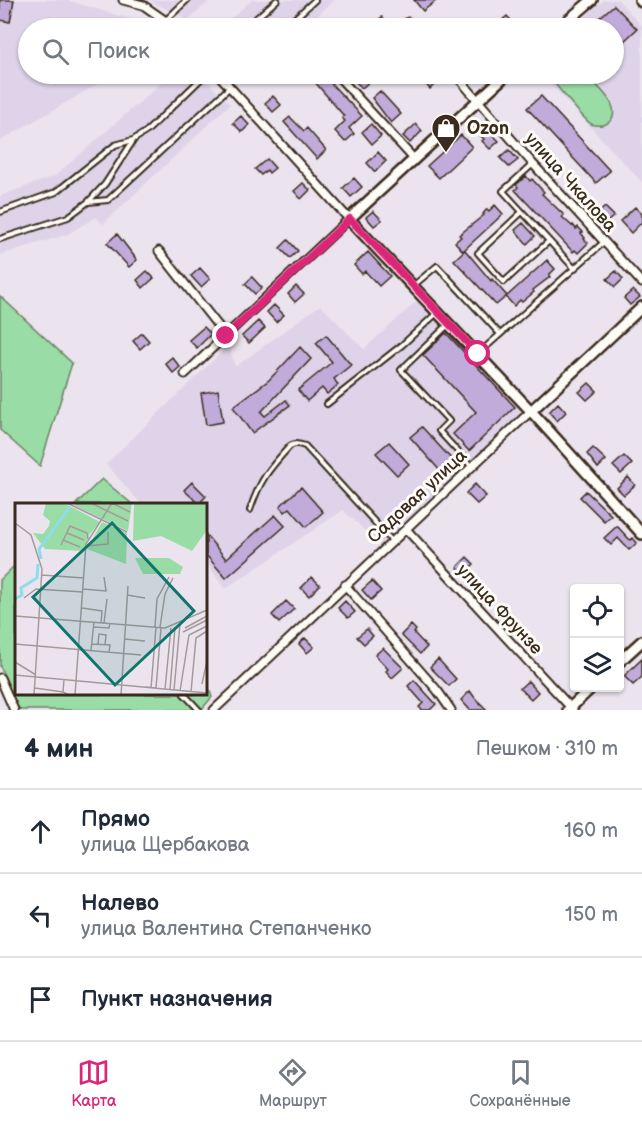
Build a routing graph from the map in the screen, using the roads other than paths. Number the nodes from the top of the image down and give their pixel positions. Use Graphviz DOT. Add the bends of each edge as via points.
graph roads {
  1 [pos="123,0"];
  2 [pos="187,0"];
  3 [pos="277,0"];
  4 [pos="315,0"];
  5 [pos="592,0"];
  6 [pos="145,3"];
  7 [pos="164,18"];
  8 [pos="168,18"];
  9 [pos="256,18"];
  10 [pos="295,18"];
  11 [pos="571,18"];
  12 [pos="196,84"];
  13 [pos="345,84"];
  14 [pos="464,84"];
  15 [pos="496,84"];
  16 [pos="228,85"];
  17 [pos="478,100"];
  18 [pos="133,140"];
  19 [pos="414,159"];
  20 [pos="533,164"];
  21 [pos="88,202"];
  22 [pos="0,212"];
  23 [pos="522,212"];
  24 [pos="350,219"];
  25 [pos="0,239"];
  26 [pos="549,241"];
  27 [pos="604,242"];
  28 [pos="159,251"];
  29 [pos="574,268"];
  30 [pos="642,283"];
  31 [pos="413,286"];
  32 [pos="642,307"];
  33 [pos="438,312"];
  34 [pos="449,324"];
  35 [pos="500,334"];
  36 [pos="226,336"];
  37 [pos="478,354"];
  38 [pos="185,374"];
  39 [pos="327,404"];
  40 [pos="531,411"];
  41 [pos="472,467"];
  42 [pos="250,510"];
  43 [pos="406,529"];
  44 [pos="642,534"];
  45 [pos="392,542"];
  46 [pos="345,585"];
  47 [pos="642,641"];
  48 [pos="624,657"];
  49 [pos="0,678"];
  50 [pos="586,692"];
  51 [pos="186,695"];
  52 [pos="570,709"];
  53 [pos="14,710"];
  54 [pos="199,710"];
  55 [pos="214,710"];
  56 [pos="451,710"];
  1 -- 6 [label="street"];
  2 -- 8 [label="lane"];
  3 -- 9 [label="lane"];
  4 -- 10 [label="lane"];
  5 -- 11 [label="street"];
  6 -- 7 [label="street"];
  12 -- 18 [label="lane"];
  13 -- 19 [label="street"];
  14 -- 17 [label="street, улица Чкалова"];
  15 -- 17 [label="street"];
  16 -- 21 [label="lane" via="108,200"];
  16 -- 24 [label="street"];
  17 -- 19 [label="street"];
  17 -- 20 [label="street, улица Чкалова"];
  18 -- 21 [label="lane" via="105,184"];
  18 -- 22 [label="lane" via="116,145 56,192"];
  19 -- 24 [label="street"];
  20 -- 23 [label="lane" via="503,191"];
  20 -- 27 [label="street, улица Чкалова"];
  21 -- 25 [label="lane" via="68,217"];
  23 -- 26 [label="lane"];
  23 -- 26 [label="lane" via="478,253 504,282"];
  24 -- 31 [label="street"];
  24 -- 36 [label="street"];
  26 -- 29 [label="lane"];
  27 -- 29 [label="lane"];
  27 -- 30 [label="street, улица Чкалова"];
  28 -- 36 [label="street"];
  29 -- 35 [label="lane"];
  31 -- 33 [label="street"];
  31 -- 35 [label="lane" via="437,266"];
  32 -- 40 [label="street, Садовая улица"];
  33 -- 34 [label="street"];
  33 -- 39 [label="lane"];
  34 -- 37 [label="street"];
  34 -- 41 [label="lane" via="401,370 449,421 439,431"];
  35 -- 37 [label="lane"];
  36 -- 38 [label="street"];
  37 -- 40 [label="street"];
  40 -- 41 [label="street, Садовая улица"];
  40 -- 44 [label="street"];
  41 -- 43 [label="street, Садовая улица"];
  42 -- 45 [label="lane" via="266,472 290,446 300,444"];
  43 -- 45 [label="street, Садовая улица"];
  43 -- 52 [label="street, улица Фрунзе"];
  45 -- 46 [label="street, Садовая улица"];
  46 -- 55 [label="street, Садовая улица"];
  46 -- 56 [label="street"];
  47 -- 48 [label="street"];
  49 -- 53 [label="street"];
  50 -- 52 [label="street"];
  51 -- 54 [label="lane"];
}
